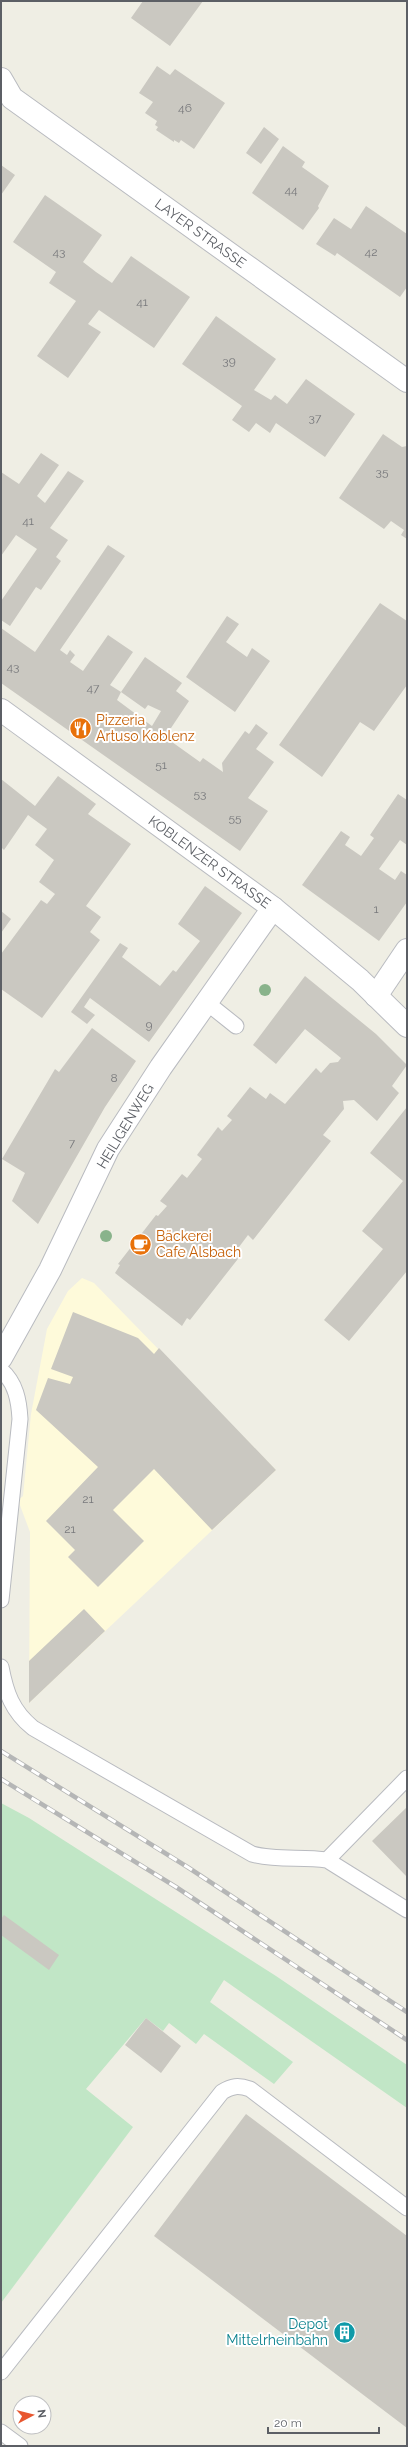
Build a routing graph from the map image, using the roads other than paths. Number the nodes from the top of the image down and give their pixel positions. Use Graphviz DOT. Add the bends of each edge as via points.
graph roads {
  1 [pos="1,79"];
  2 [pos="407,381"];
  3 [pos="1,710"];
  4 [pos="273,908"];
  5 [pos="407,950"];
  6 [pos="376,996"];
  7 [pos="206,1002"];
  8 [pos="236,1026"];
  9 [pos="407,1026"];
  10 [pos="1,1358"];
  11 [pos="1,1370"];
  12 [pos="1,1600"];
  13 [pos="1,1667"];
  14 [pos="407,1778"];
  15 [pos="327,1860"];
  16 [pos="407,1910"];
  17 [pos="407,2208"];
  18 [pos="1,2372"];
  19 [pos="1,2432"];
  20 [pos="20,2446"];
  1 -- 2 [label="street, LAYER STRASSE" via="12,98"];
  3 -- 4 [label="street, KOBLENZER STRASSE"];
  4 -- 6 [label="street, KOBLENZER STRASSE" via="336,959"];
  4 -- 7 [label="street, HEILIGENWEG"];
  5 -- 6 [label="street"];
  6 -- 9 [label="street, KOBLENZER STRASSE"];
  7 -- 8 [label="lane"];
  7 -- 10 [label="street, HEILIGENWEG" via="108,1149 50,1270"];
  11 -- 12 [label="lane" via="6,1374 17,1395 20,1419"];
  13 -- 15 [label="lane" via="12,1707 33,1728 252,1854 266,1858 312,1857"];
  14 -- 15 [label="lane"];
  15 -- 16 [label="lane"];
  17 -- 18 [label="lane" via="250,2089 231,2087 222,2092"];
  19 -- 20 [label="lane"];
}
